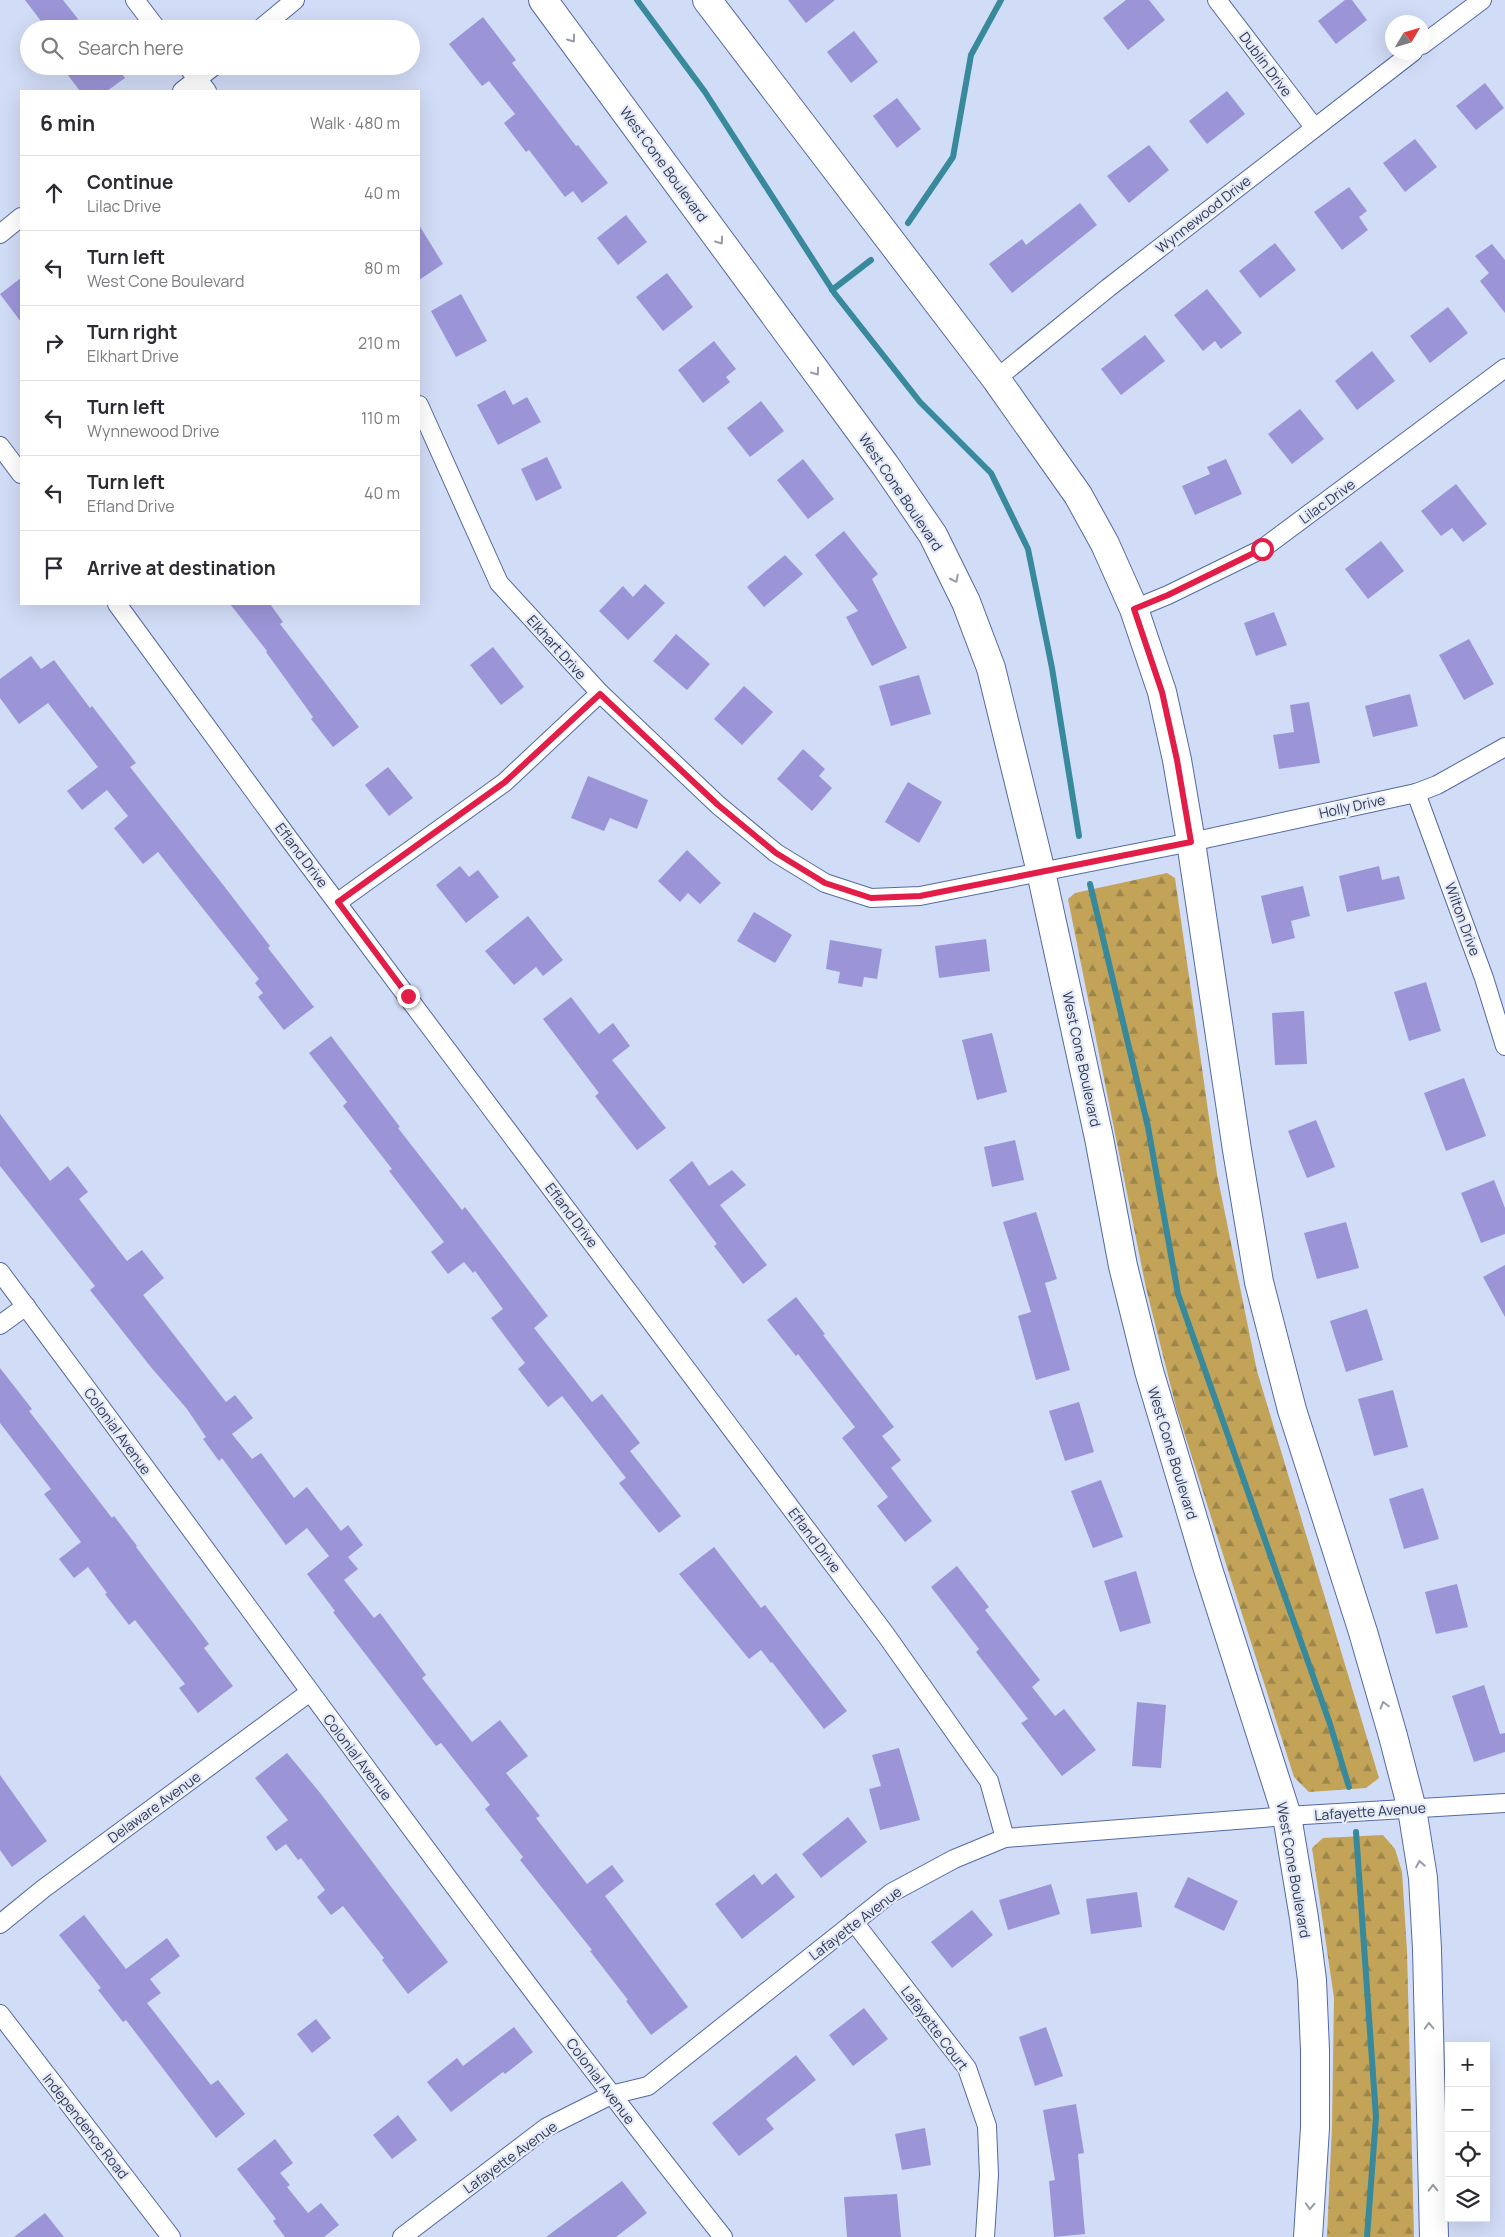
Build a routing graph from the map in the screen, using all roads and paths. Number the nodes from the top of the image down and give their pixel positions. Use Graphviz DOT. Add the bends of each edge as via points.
graph roads {
  1 [pos="135,0"];
  2 [pos="295,0"];
  3 [pos="543,0"];
  4 [pos="707,0"];
  5 [pos="1217,0"];
  6 [pos="1482,0"];
  7 [pos="150,20"];
  8 [pos="271,20"];
  9 [pos="1430,39"];
  10 [pos="1403,60"];
  11 [pos="197,79"];
  12 [pos="183,90"];
  13 [pos="1314,128"];
  14 [pos="20,218"];
  15 [pos="0,234"];
  16 [pos="1505,368"];
  17 [pos="996,379"];
  18 [pos="420,407"];
  19 [pos="0,446"];
  20 [pos="20,473"];
  21 [pos="118,605"];
  22 [pos="1134,609"];
  23 [pos="600,694"];
  24 [pos="1505,747"];
  25 [pos="1416,793"];
  26 [pos="1191,842"];
  27 [pos="1041,872"];
  28 [pos="338,902"];
  29 [pos="1505,1046"];
  30 [pos="0,1272"];
  31 [pos="26,1306"];
  32 [pos="0,1325"];
  33 [pos="310,1692"];
  34 [pos="1505,1803"];
  35 [pos="1412,1809"];
  36 [pos="1287,1816"];
  37 [pos="1005,1838"];
  38 [pos="854,1922"];
  39 [pos="0,1924"];
  40 [pos="0,2014"];
  41 [pos="611,2095"];
  42 [pos="171,2237"];
  43 [pos="402,2237"];
  44 [pos="723,2237"];
  45 [pos="986,2237"];
  46 [pos="1308,2237"];
  47 [pos="1434,2237"];
  1 -- 7 [label="street"];
  2 -- 8 [label="street"];
  3 -- 27 [label="main road, West Cone Boulevard, one-way" via="885,465 933,536 966,602 991,668"];
  4 -- 17 [label="main road"];
  5 -- 13 [label="street, Dublin Drive"];
  6 -- 9 [label="street"];
  10 -- 13 [label="street, Wynnewood Drive"];
  11 -- 12 [label="street"];
  13 -- 17 [label="street, Wynnewood Drive"];
  14 -- 15 [label="street"];
  16 -- 22 [label="street, Lilac Drive" via="1262,549"];
  17 -- 22 [label="main road" via="1078,495"];
  18 -- 23 [label="street, Elkhart Drive" via="500,583"];
  19 -- 20 [label="street"];
  21 -- 28 [label="street, Efland Drive"];
  22 -- 26 [label="main road" via="1162,692"];
  23 -- 27 [label="street, Elkhart Drive" via="725,811 776,853 825,883 871,898 920,896"];
  23 -- 28 [label="street" via="505,782"];
  24 -- 25 [label="street, Holly Drive" via="1437,786"];
  25 -- 26 [label="street, Holly Drive"];
  25 -- 29 [label="street, Wilton Drive"];
  26 -- 27 [label="street, Elkhart Drive"];
  35 -- 26 [label="main road, one-way" via="1365,1641 1292,1410 1259,1282"];
  27 -- 36 [label="main road, West Cone Boulevard" via="1149,1371"];
  28 -- 37 [label="street, Efland Drive" via="886,1635 989,1781"];
  30 -- 31 [label="street, Colonial Avenue"];
  31 -- 32 [label="street"];
  31 -- 33 [label="street, Colonial Avenue"];
  33 -- 39 [label="street, Delaware Avenue"];
  33 -- 41 [label="street, Colonial Avenue"];
  34 -- 35 [label="street, Lafayette Avenue"];
  35 -- 36 [label="street, Lafayette Avenue"];
  47 -- 35 [label="main road, one-way" via="1427,1949 1422,1878"];
  36 -- 37 [label="street, Lafayette Avenue"];
  36 -- 46 [label="main road, West Cone Boulevard, one-way" via="1312,1980 1316,2050"];
  37 -- 38 [label="street, Lafayette Avenue" via="954,1859 891,1893"];
  38 -- 41 [label="street, Lafayette Avenue" via="648,2086"];
  38 -- 45 [label="street, Lafayette Court" via="967,2068 987,2126"];
  40 -- 42 [label="street, Independence Road"];
  41 -- 43 [label="street, Lafayette Avenue" via="547,2127"];
  41 -- 44 [label="street, Colonial Avenue"];
}
